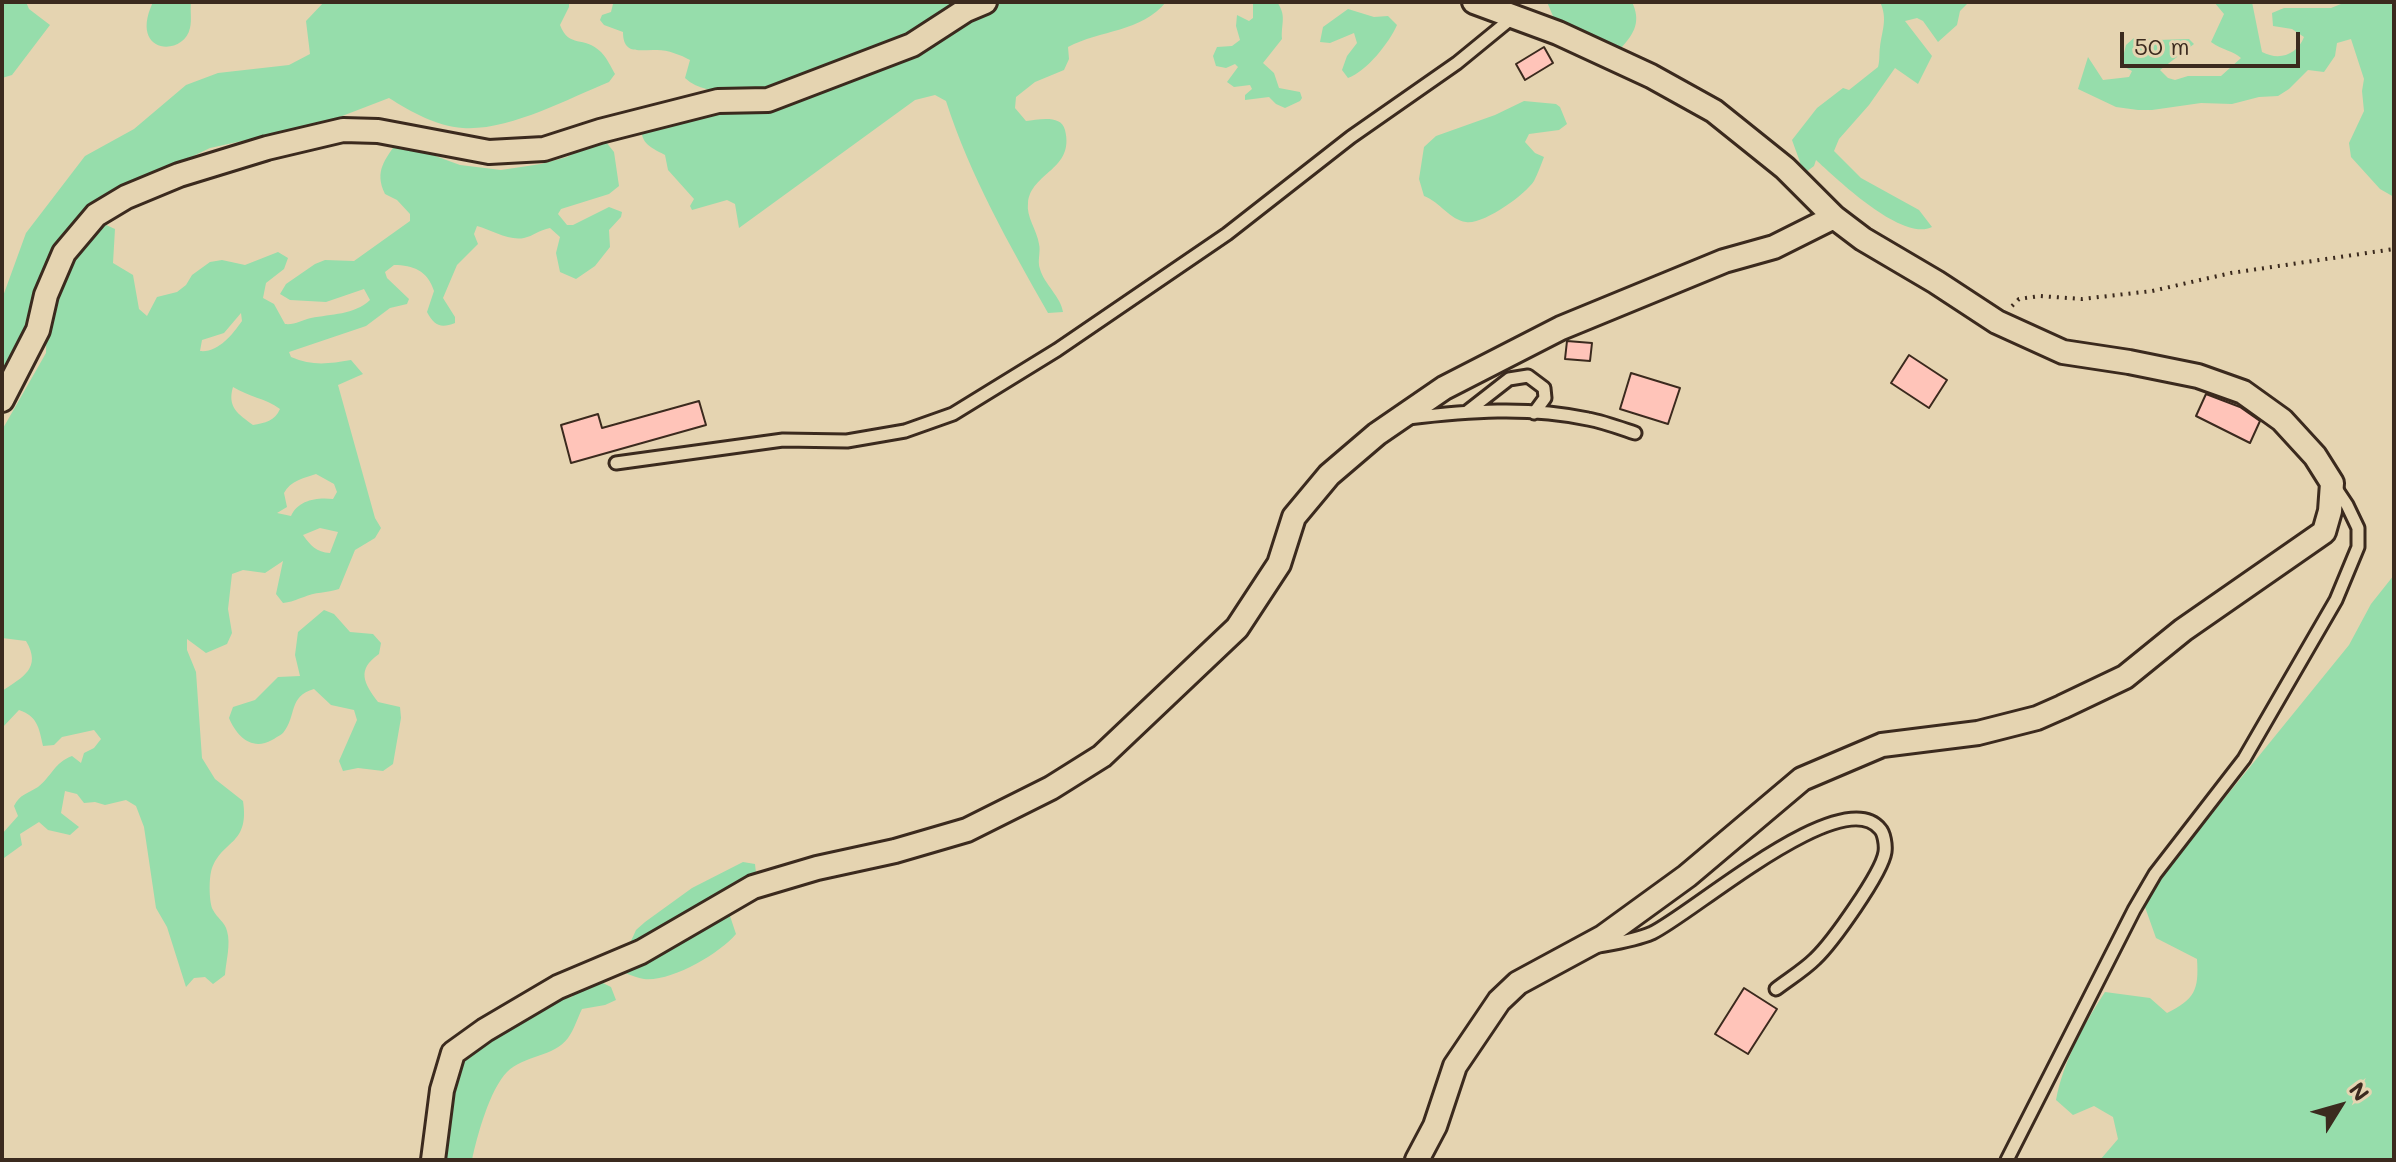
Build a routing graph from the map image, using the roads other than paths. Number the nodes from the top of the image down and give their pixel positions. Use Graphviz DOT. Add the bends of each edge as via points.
graph roads {
  1 [pos="985,2"];
  2 [pos="1474,2"];
  3 [pos="1512,18"];
  4 [pos="1834,217"];
  5 [pos="2,400"];
  6 [pos="1467,411"];
  7 [pos="1534,413"];
  8 [pos="1399,419"];
  9 [pos="1635,433"];
  10 [pos="616,463"];
  11 [pos="2332,483"];
  12 [pos="1583,949"];
  13 [pos="1776,989"];
  14 [pos="433,1160"];
  15 [pos="1417,1160"];
  16 [pos="2007,1160"];
  1 -- 5 [label="street" via="912,45 783,95 703,104 544,149 489,152 378,131 343,130 179,175 96,215 64,253 38,330"];
  2 -- 3 [label="street"];
  3 -- 4 [label="street" via="1558,33 1714,111 1785,168"];
  3 -- 10 [label="lane" via="1227,234 953,414 905,431 847,441 783,440"];
  4 -- 8 [label="street" via="1774,247 1724,261 1561,328 1444,388"];
  4 -- 11 [label="street" via="1997,322 2063,352 2198,376 2243,392 2282,420"];
  6 -- 7 [label="lane"];
  6 -- 7 [label="lane" via="1509,379 1528,376 1544,388 1545,398"];
  6 -- 8 [label="lane"];
  7 -- 9 [label="lane" via="1590,419"];
  8 -- 14 [label="street" via="1329,475 1294,517 1279,564 1237,628 1102,756 967,830 753,887 641,952 558,987 485,1030 453,1053 442,1090"];
  11 -- 12 [label="street" via="2324,532 2125,677 2037,718 1978,733 1882,745 1802,779 1687,876"];
  11 -- 16 [label="lane" via="2358,528 2358,547 2336,600 2244,759 2155,874"];
  12 -- 13 [label="lane" via="1652,933 1778,848 1844,819 1872,821 1883,831 1886,851 1878,872 1816,958"];
  12 -- 15 [label="street" via="1518,983 1499,1001 1455,1066"];
}
